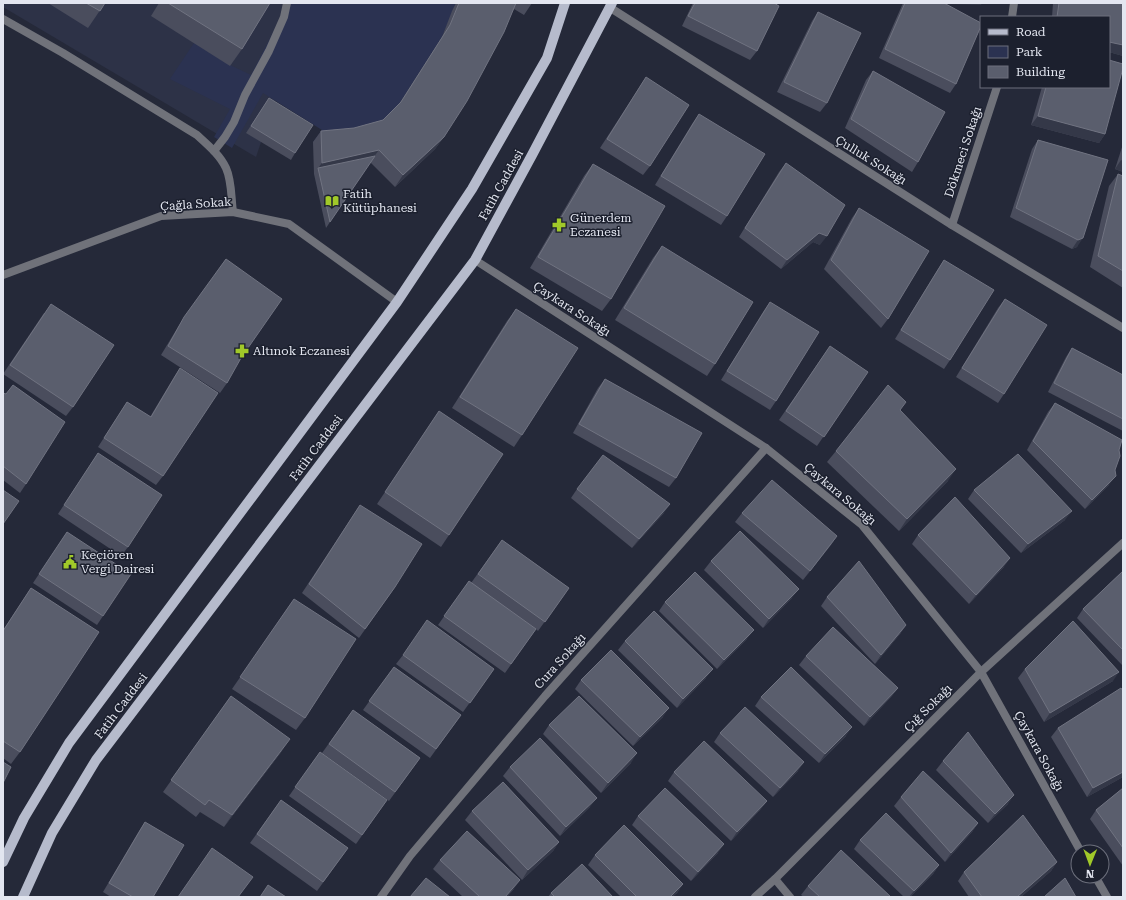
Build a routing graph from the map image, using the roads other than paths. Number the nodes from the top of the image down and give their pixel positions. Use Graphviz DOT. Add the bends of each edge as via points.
graph roads {
  1 [pos="287,3"];
  2 [pos="565,3"];
  3 [pos="1014,3"];
  4 [pos="611,5"];
  5 [pos="1012,16"];
  6 [pos="3,19"];
  7 [pos="997,88"];
  8 [pos="214,151"];
  9 [pos="233,212"];
  10 [pos="952,225"];
  11 [pos="475,260"];
  12 [pos="3,275"];
  13 [pos="398,302"];
  14 [pos="1123,328"];
  15 [pos="766,448"];
  16 [pos="1123,543"];
  17 [pos="981,672"];
  18 [pos="1077,844"];
  19 [pos="3,862"];
  20 [pos="775,879"];
  21 [pos="1100,884"];
  22 [pos="23,897"];
  23 [pos="381,897"];
  24 [pos="755,897"];
  25 [pos="790,897"];
  26 [pos="1107,897"];
  1 -- 8 [label="street" via="269,51 252,79 231,127"];
  2 -- 13 [label="main road, Fatih Caddesi" via="547,58 472,189"];
  3 -- 5 [label="street"];
  4 -- 10 [label="street, Çulluk Sokağı"];
  4 -- 11 [label="main road, Fatih Caddesi"];
  6 -- 8 [label="street" via="63,52 197,135"];
  7 -- 10 [label="street, Dökmeci Sokağı"];
  8 -- 9 [label="street" via="227,168"];
  9 -- 12 [label="street, Çağla Sokak" via="161,216"];
  9 -- 13 [label="street, Çağla Sokak" via="289,224"];
  10 -- 14 [label="street, Çulluk Sokağı"];
  11 -- 15 [label="street, Çaykara Sokağı"];
  11 -- 22 [label="main road, Fatih Caddesi" via="96,760 52,833"];
  13 -- 19 [label="main road, Fatih Caddesi" via="69,743 24,818"];
  15 -- 17 [label="street, Çaykara Sokağı" via="862,525"];
  15 -- 23 [label="street, Cura Sokağı" via="545,696 410,856"];
  16 -- 17 [label="street, Çığ Sokağı"];
  17 -- 18 [label="street, Çaykara Sokağı"];
  17 -- 20 [label="street, Çığ Sokağı"];
  20 -- 24 [label="street, Çığ Sokağı"];
  20 -- 25 [label="street"];
  21 -- 26 [label="street"];
}
